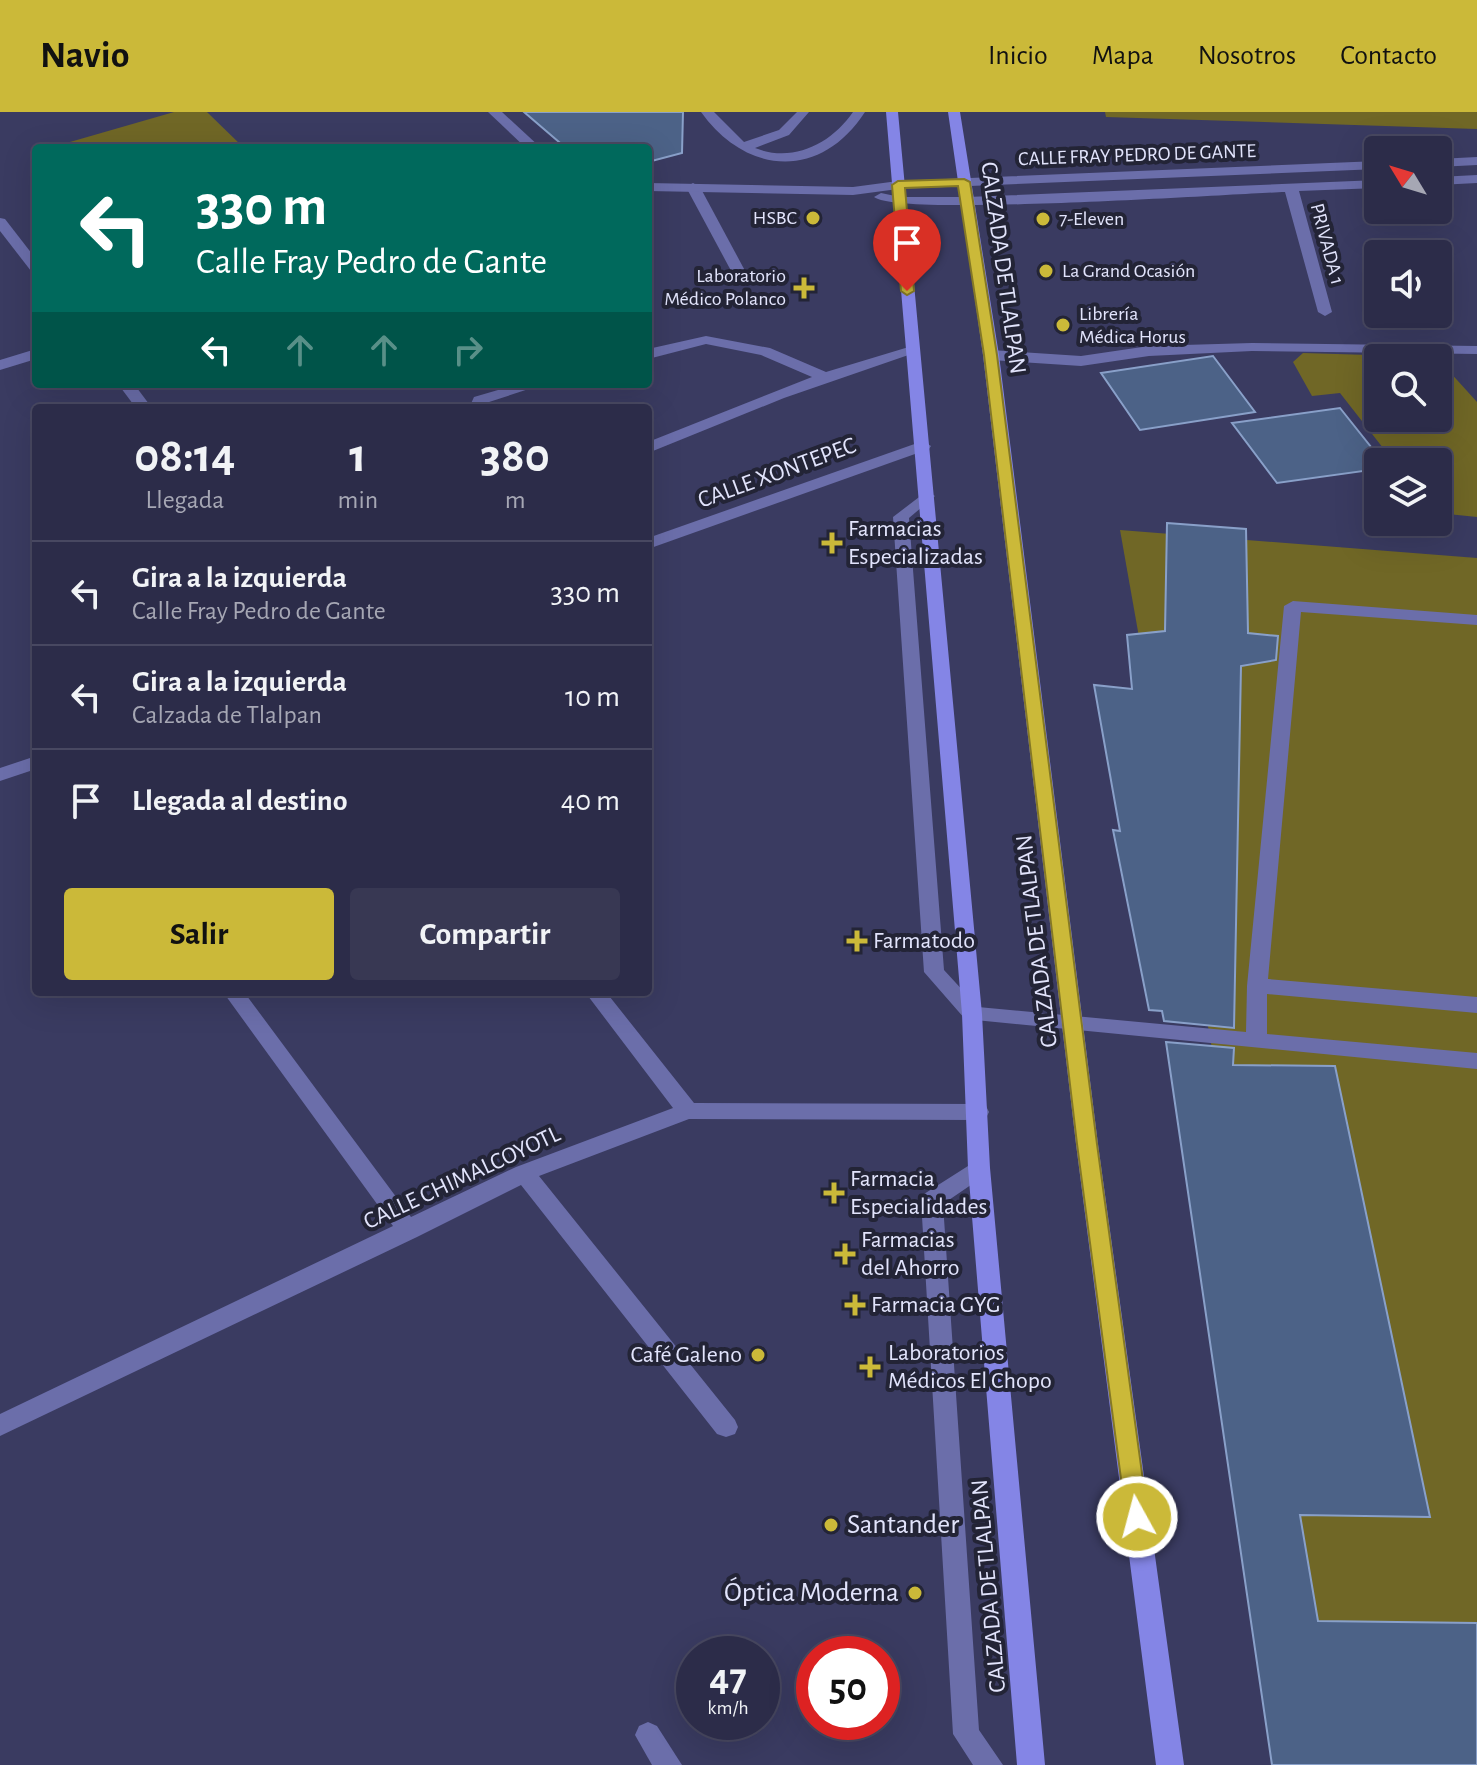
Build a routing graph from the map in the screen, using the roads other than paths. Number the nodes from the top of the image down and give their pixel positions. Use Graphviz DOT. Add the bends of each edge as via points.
graph roads {
  1 [pos="494,112"];
  2 [pos="707,112"];
  3 [pos="803,112"];
  4 [pos="859,112"];
  5 [pos="892,112"];
  6 [pos="954,112"];
  7 [pos="530,144"];
  8 [pos="741,147"];
  9 [pos="1477,161"];
  10 [pos="1452,162"];
  11 [pos="1364,166"];
  12 [pos="1477,179"];
  13 [pos="1452,180"];
  14 [pos="1364,185"];
  15 [pos="652,187"];
  16 [pos="693,187"];
  17 [pos="1291,188"];
  18 [pos="966,192"];
  19 [pos="899,193"];
  20 [pos="0,222"];
  21 [pos="32,263"];
  22 [pos="743,280"];
  23 [pos="1325,312"];
  24 [pos="1477,350"];
  25 [pos="912,351"];
  26 [pos="652,353"];
  27 [pos="32,355"];
  28 [pos="991,355"];
  29 [pos="0,365"];
  30 [pos="826,378"];
  31 [pos="522,388"];
  32 [pos="478,404"];
  33 [pos="652,446"];
  34 [pos="923,446"];
  35 [pos="927,496"];
  36 [pos="652,543"];
  37 [pos="1477,620"];
  38 [pos="32,763"];
  39 [pos="0,775"];
  40 [pos="1257,986"];
  41 [pos="236,996"];
  42 [pos="598,996"];
  43 [pos="1477,1005"];
  44 [pos="972,1014"];
  45 [pos="1073,1023"];
  46 [pos="1256,1042"];
  47 [pos="1477,1061"];
  48 [pos="688,1111"];
  49 [pos="978,1112"];
  50 [pos="979,1168"];
  51 [pos="524,1173"];
  52 [pos="409,1231"];
  53 [pos="0,1426"];
  54 [pos="726,1427"];
  55 [pos="648,1735"];
  56 [pos="668,1765"];
  57 [pos="989,1765"];
  58 [pos="1031,1765"];
  59 [pos="1170,1765"];
  1 -- 7 [label="street"];
  2 -- 8 [label="street"];
  3 -- 8 [label="street" via="779,138"];
  4 -- 8 [label="street" via="851,128 808,156 765,156"];
  5 -- 19 [label="main road, CALZADA DE TLALPAN"];
  6 -- 18 [label="main road, CALZADA DE TLALPAN"];
  9 -- 10 [label="street"];
  11 -- 18 [label="street, CALLE FRAY PEDRO DE GANTE"];
  12 -- 13 [label="street"];
  14 -- 17 [label="street, CALLE FRAY PEDRO DE GANTE"];
  15 -- 16 [label="street, CALLE FRAY PEDRO DE GANTE"];
  16 -- 19 [label="street, CALLE FRAY PEDRO DE GANTE"];
  16 -- 22 [label="street"];
  17 -- 18 [label="street, CALLE FRAY PEDRO DE GANTE"];
  17 -- 23 [label="street, PRIVADA 1"];
  18 -- 19 [label="street, CALLE FRAY PEDRO DE GANTE"];
  18 -- 28 [label="main road, CALZADA DE TLALPAN"];
  19 -- 25 [label="main road, CALZADA DE TLALPAN"];
  20 -- 21 [label="street"];
  24 -- 28 [label="street" via="1252,347 1149,351 1081,361"];
  25 -- 30 [label="street"];
  25 -- 34 [label="main road, CALZADA DE TLALPAN"];
  26 -- 30 [label="street" via="706,340 765,351"];
  27 -- 29 [label="street"];
  28 -- 45 [label="main road, CALZADA DE TLALPAN"];
  30 -- 33 [label="street"];
  31 -- 32 [label="street"];
  34 -- 35 [label="main road, CALZADA DE TLALPAN"];
  34 -- 36 [label="street, CALLE XONTEPEC"];
  35 -- 44 [label="main road, CALZADA DE TLALPAN"];
  35 -- 44 [label="street" via="901,517 934,972"];
  37 -- 40 [label="street" via="1293,606"];
  38 -- 39 [label="street"];
  40 -- 43 [label="street"];
  40 -- 46 [label="street"];
  41 -- 52 [label="street"];
  42 -- 48 [label="street"];
  44 -- 45 [label="street"];
  44 -- 49 [label="main road, CALZADA DE TLALPAN"];
  45 -- 46 [label="street"];
  45 -- 59 [label="main road, CALZADA DE TLALPAN"];
  46 -- 47 [label="street"];
  48 -- 49 [label="street, CALLE CHIMALCOYOTL"];
  48 -- 51 [label="street, CALLE CHIMALCOYOTL"];
  49 -- 50 [label="main road, CALZADA DE TLALPAN"];
  50 -- 57 [label="street" via="932,1200 966,1734"];
  50 -- 58 [label="main road, CALZADA DE TLALPAN"];
  51 -- 52 [label="street, CALLE CHIMALCOYOTL"];
  51 -- 54 [label="street"];
  52 -- 53 [label="street, CALLE CHIMALCOYOTL"];
  55 -- 56 [label="street"];
}
